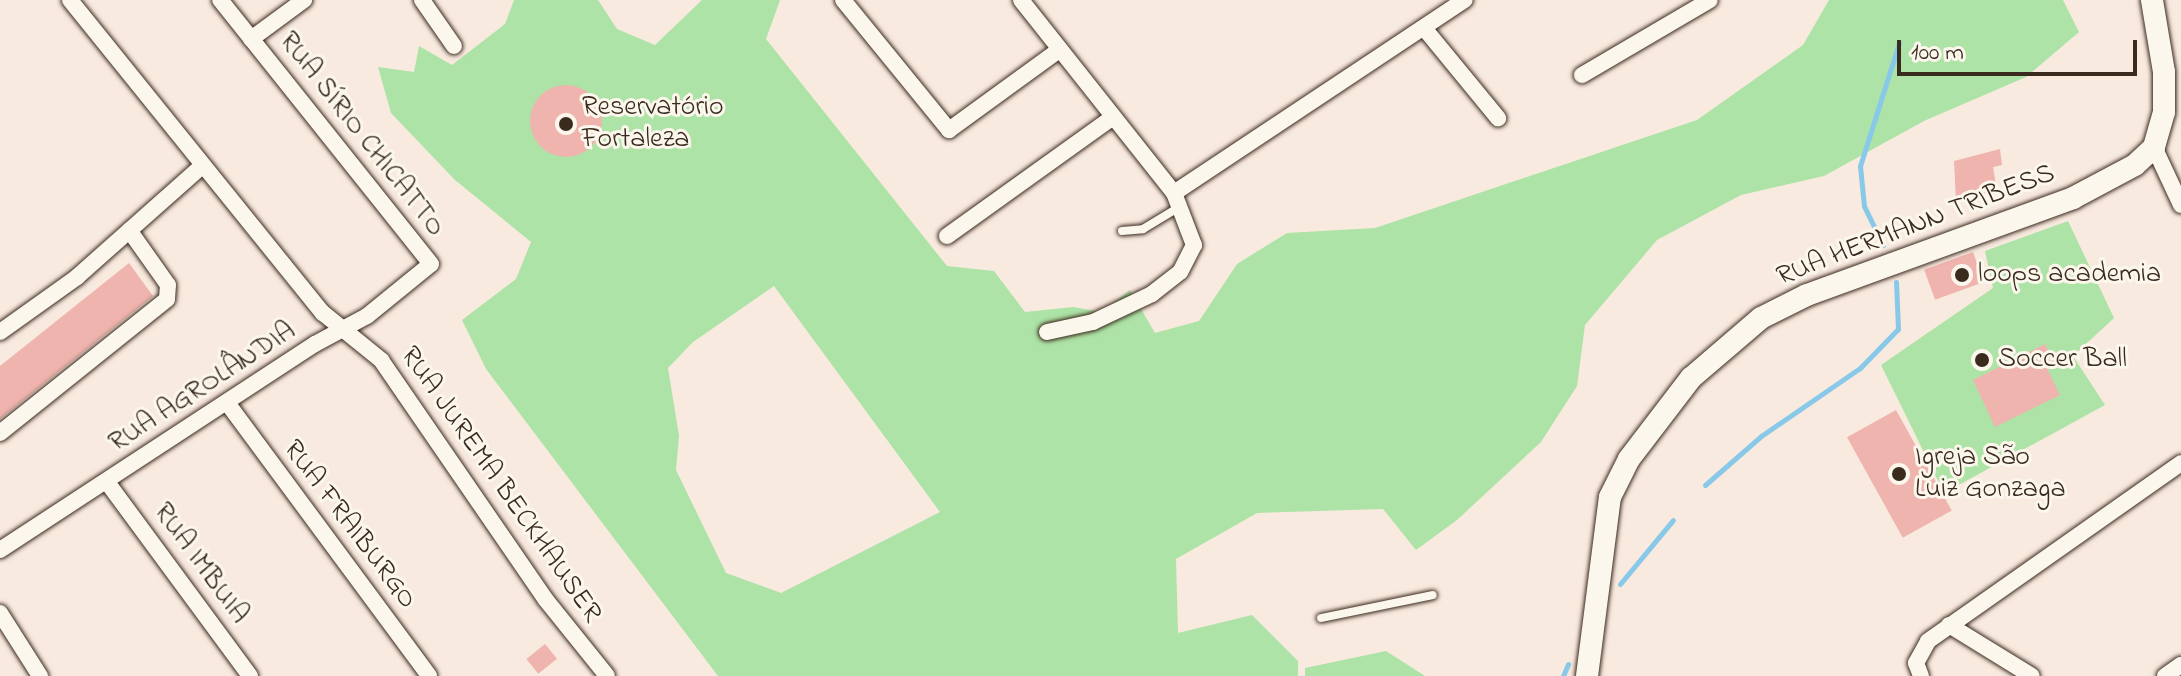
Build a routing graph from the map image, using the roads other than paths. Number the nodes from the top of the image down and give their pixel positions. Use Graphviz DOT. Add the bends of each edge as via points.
graph roads {
  1 [pos="70,0"];
  2 [pos="220,0"];
  3 [pos="304,0"];
  4 [pos="422,0"];
  5 [pos="843,0"];
  6 [pos="1021,0"];
  7 [pos="1465,0"];
  8 [pos="2152,0"];
  9 [pos="1700,2"];
  10 [pos="1424,28"];
  11 [pos="251,39"];
  12 [pos="454,46"];
  13 [pos="1059,50"];
  14 [pos="1582,75"];
  15 [pos="1113,117"];
  16 [pos="1498,118"];
  17 [pos="2154,147"];
  18 [pos="202,166"];
  19 [pos="1178,199"];
  20 [pos="2181,205"];
  21 [pos="129,230"];
  22 [pos="1122,231"];
  23 [pos="947,236"];
  24 [pos="431,264"];
  25 [pos="345,330"];
  26 [pos="0,332"];
  27 [pos="1047,332"];
  28 [pos="228,404"];
  29 [pos="0,433"];
  30 [pos="2181,463"];
  31 [pos="107,482"];
  32 [pos="0,550"];
  33 [pos="1433,595"];
  34 [pos="0,613"];
  35 [pos="1321,618"];
  36 [pos="1949,625"];
  37 [pos="2181,665"];
  38 [pos="40,676"];
  39 [pos="250,676"];
  40 [pos="429,676"];
  41 [pos="607,676"];
  42 [pos="1587,676"];
  43 [pos="1921,676"];
  44 [pos="2032,676"];
  45 [pos="2165,676"];
  1 -- 18 [label="street, RUA JUREMA BECKHAUSER"];
  2 -- 11 [label="street, RUA SÍRIO CHICATTO"];
  3 -- 11 [label="street"];
  4 -- 12 [label="street"];
  5 -- 13 [label="street" via="949,130"];
  6 -- 13 [label="street"];
  7 -- 10 [label="street"];
  8 -- 17 [label="main road" via="2164,72 2164,112"];
  9 -- 14 [label="street"];
  10 -- 16 [label="street"];
  10 -- 19 [label="street"];
  11 -- 24 [label="street, RUA SÍRIO CHICATTO"];
  13 -- 15 [label="street"];
  15 -- 19 [label="street"];
  15 -- 23 [label="street"];
  17 -- 20 [label="street"];
  17 -- 42 [label="main road, RUA HERMANN TRIBESS" via="2113,180 1807,295 1761,318 1727,344 1658,418 1610,497"];
  18 -- 21 [label="street"];
  18 -- 25 [label="street, RUA JUREMA BECKHAUSER" via="323,313"];
  19 -- 22 [label="lane" via="1143,229"];
  19 -- 27 [label="street" via="1194,245 1180,272 1123,310"];
  21 -- 26 [label="street" via="77,277"];
  21 -- 29 [label="street" via="168,285 167,299"];
  24 -- 25 [label="street, RUA AGROLÂNDIA"];
  25 -- 28 [label="street, RUA AGROLÂNDIA" via="315,344"];
  25 -- 41 [label="street, RUA JUREMA BECKHAUSER" via="381,360 546,600"];
  28 -- 31 [label="street, RUA AGROLÂNDIA"];
  28 -- 40 [label="street, RUA FRAIBURGO"];
  30 -- 36 [label="street"];
  31 -- 32 [label="street, RUA AGROLÂNDIA"];
  31 -- 39 [label="street, RUA IMBUIA"];
  33 -- 35 [label="lane"];
  34 -- 38 [label="street"];
  36 -- 43 [label="street" via="1928,641 1916,663"];
  36 -- 44 [label="street"];
  37 -- 45 [label="street"];
}
